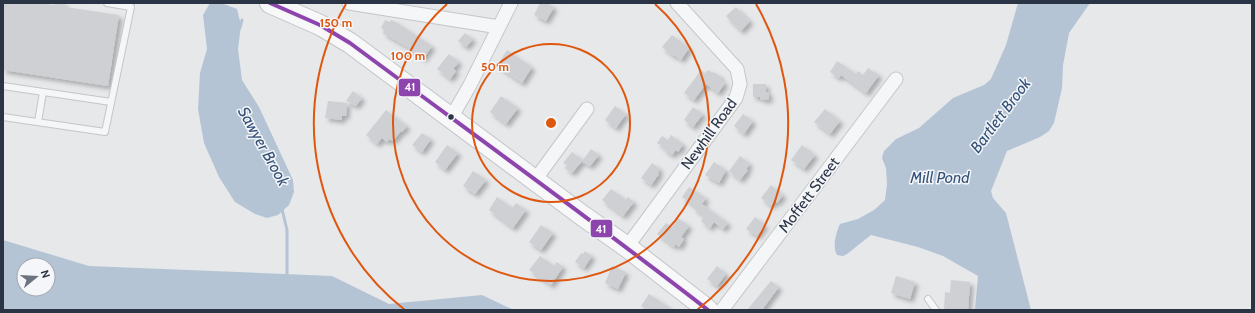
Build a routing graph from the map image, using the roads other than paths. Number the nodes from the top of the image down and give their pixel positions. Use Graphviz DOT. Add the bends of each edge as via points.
graph roads {
  1 [pos="107,3"];
  2 [pos="270,3"];
  3 [pos="349,3"];
  4 [pos="511,3"];
  5 [pos="677,3"];
  6 [pos="431,9"];
  7 [pos="499,27"];
  8 [pos="896,79"];
  9 [pos="3,86"];
  10 [pos="43,92"];
  11 [pos="111,102"];
  12 [pos="587,110"];
  13 [pos="3,117"];
  14 [pos="451,118"];
  15 [pos="38,122"];
  16 [pos="535,180"];
  17 [pos="627,248"];
  18 [pos="928,299"];
  19 [pos="708,310"];
  20 [pos="722,310"];
  21 [pos="936,310"];
  1 -- 11 [label="lane" via="131,7"];
  2 -- 14 [label="main road" via="320,25 350,43"];
  3 -- 6 [label="street"];
  4 -- 7 [label="street"];
  5 -- 17 [label="street, Newhill Road" via="737,69 740,89"];
  6 -- 7 [label="street"];
  7 -- 14 [label="street"];
  8 -- 20 [label="street, Moffett Street"];
  9 -- 10 [label="lane"];
  10 -- 11 [label="lane"];
  10 -- 15 [label="lane"];
  11 -- 15 [label="lane" via="105,132"];
  12 -- 16 [label="street"];
  13 -- 15 [label="lane"];
  14 -- 16 [label="main road"];
  16 -- 17 [label="main road"];
  17 -- 19 [label="main road"];
  18 -- 21 [label="lane"];
}
